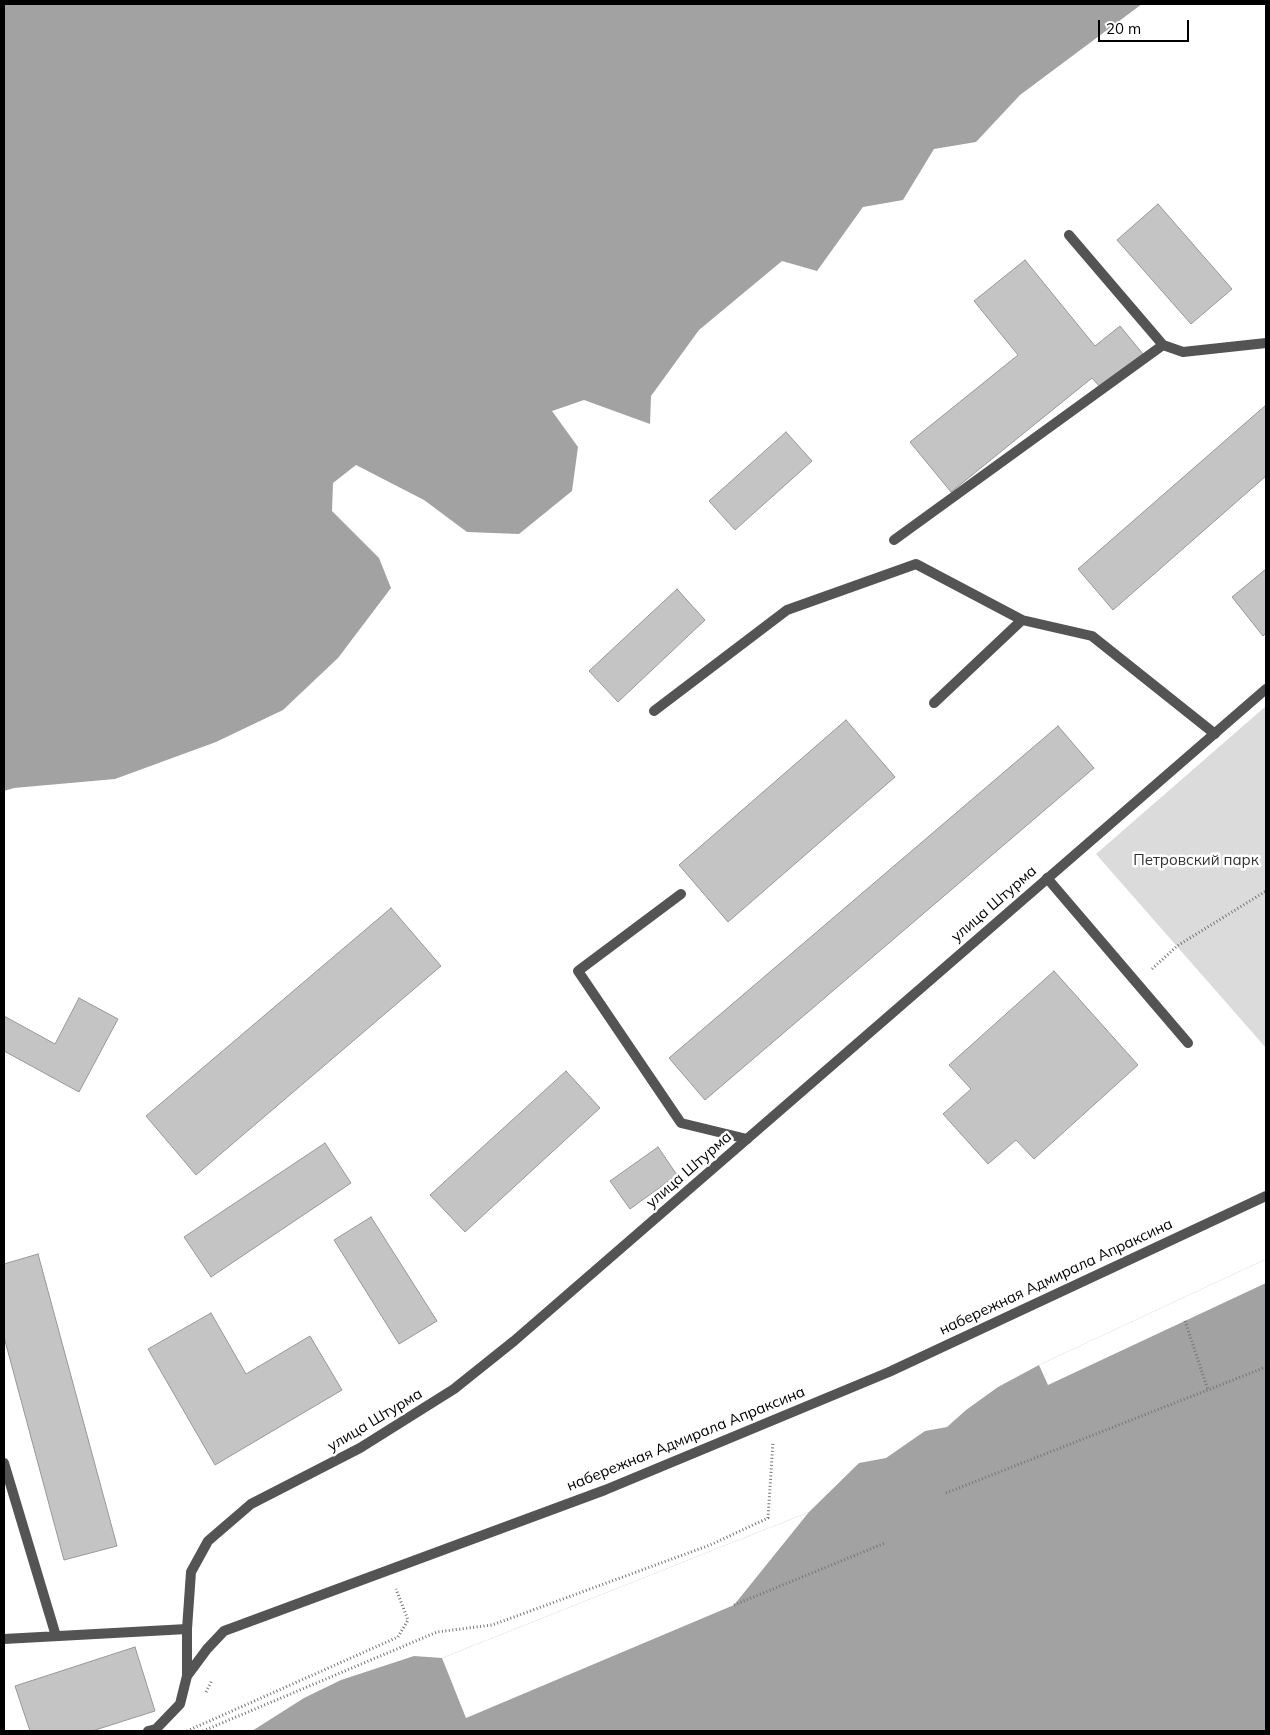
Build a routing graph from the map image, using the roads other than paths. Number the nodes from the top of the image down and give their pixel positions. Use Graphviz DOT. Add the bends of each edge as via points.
graph roads {
  1 [pos="1069,236"];
  2 [pos="1266,343"];
  3 [pos="1163,345"];
  4 [pos="894,540"];
  5 [pos="1022,620"];
  6 [pos="1266,689"];
  7 [pos="934,703"];
  8 [pos="654,711"];
  9 [pos="1215,734"];
  10 [pos="1047,878"];
  11 [pos="681,894"];
  12 [pos="1188,1043"];
  13 [pos="747,1139"];
  14 [pos="1266,1196"];
  15 [pos="4,1463"];
  16 [pos="187,1629"];
  17 [pos="56,1636"];
  18 [pos="4,1639"];
  19 [pos="187,1676"];
  20 [pos="148,1731"];
  1 -- 3 [label="street"];
  2 -- 3 [label="street" via="1183,352"];
  3 -- 4 [label="street"];
  5 -- 7 [label="street"];
  5 -- 8 [label="street" via="916,564 787,610"];
  5 -- 9 [label="street" via="1092,636"];
  6 -- 9 [label="street, улица Штурма"];
  9 -- 10 [label="street, улица Штурма"];
  10 -- 12 [label="street"];
  10 -- 13 [label="street, улица Штурма"];
  11 -- 13 [label="street" via="578,971 682,1122"];
  13 -- 16 [label="street, улица Штурма" via="454,1389 360,1448 251,1504 208,1541 191,1572"];
  14 -- 19 [label="street, набережная Адмирала Апраксина" via="889,1372 605,1490 224,1632"];
  15 -- 17 [label="street"];
  16 -- 17 [label="street"];
  16 -- 19 [label="street, улица Штурма"];
  17 -- 18 [label="street"];
  19 -- 20 [label="street, набережная Адмирала Апраксина" via="180,1704 156,1729"];
}
